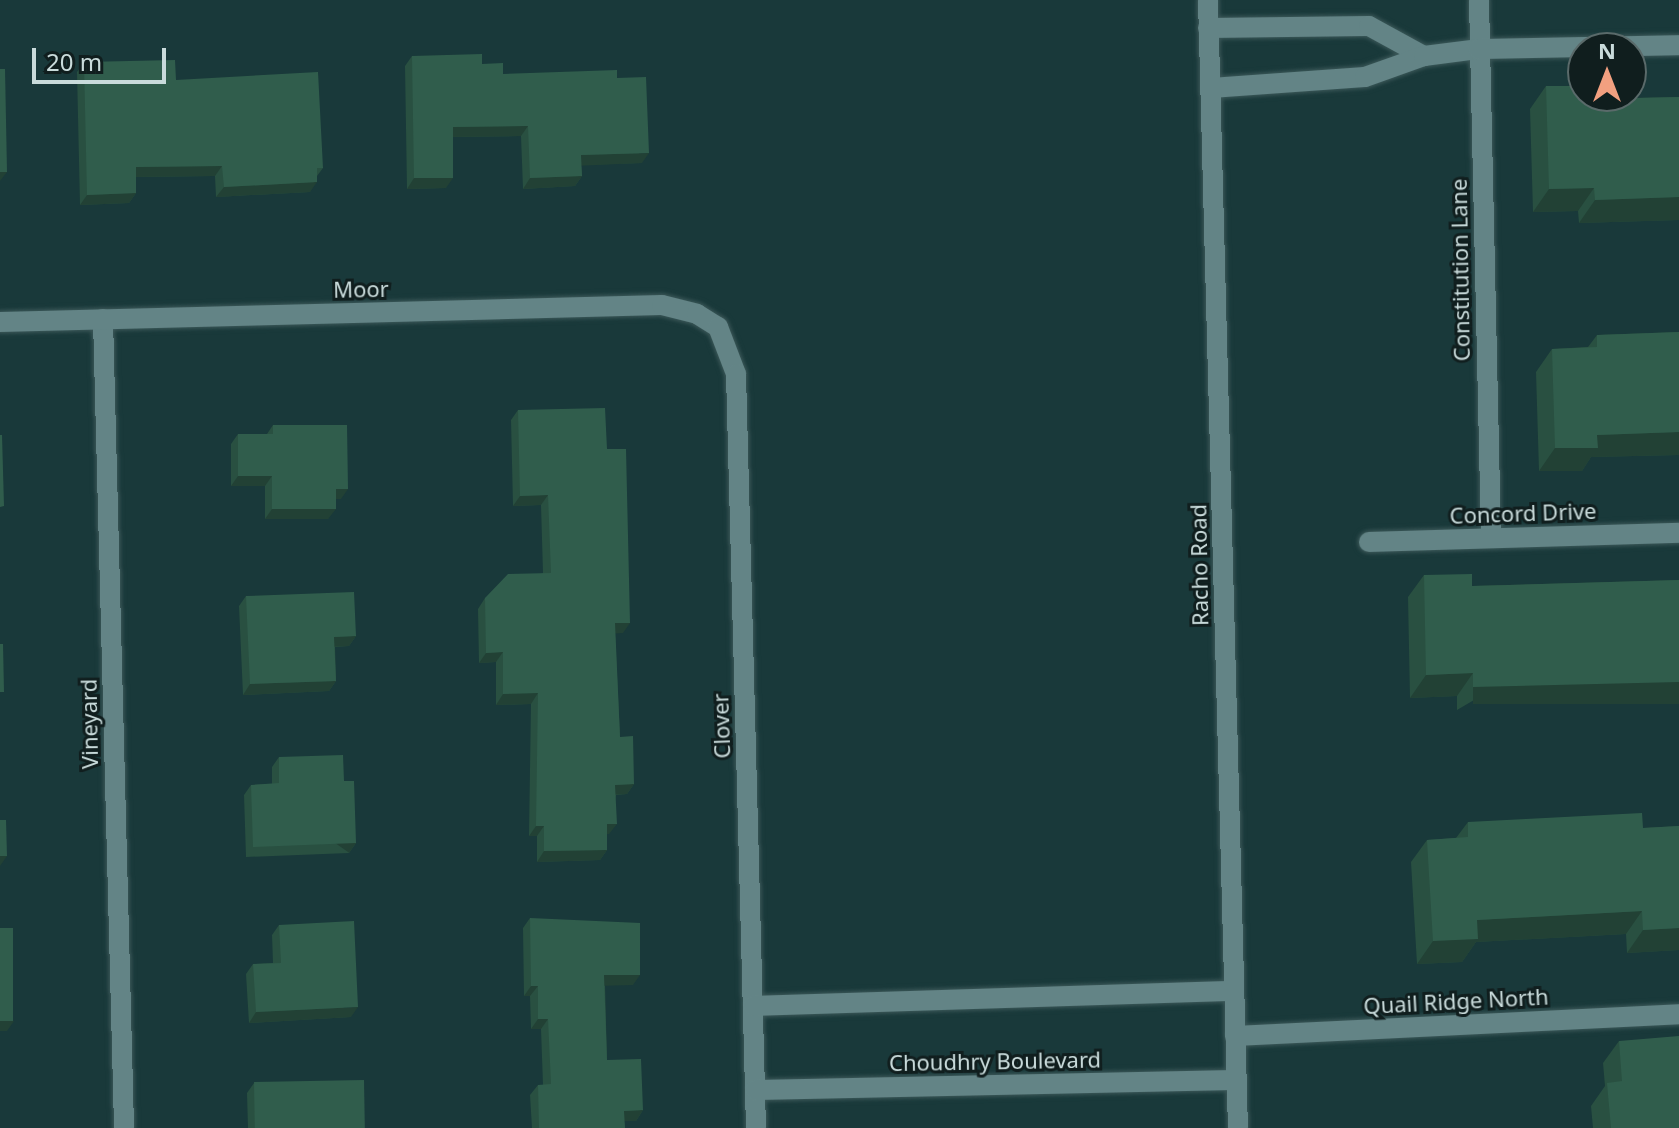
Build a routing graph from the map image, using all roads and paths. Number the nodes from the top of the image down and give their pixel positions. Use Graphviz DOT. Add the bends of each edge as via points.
graph roads {
  1 [pos="1208,0"];
  2 [pos="1479,0"];
  3 [pos="1208,28"];
  4 [pos="1679,45"];
  5 [pos="1478,49"];
  6 [pos="1424,56"];
  7 [pos="1211,88"];
  8 [pos="103,319"];
  9 [pos="0,322"];
  10 [pos="718,327"];
  11 [pos="1679,533"];
  12 [pos="1491,538"];
  13 [pos="1369,542"];
  14 [pos="1234,991"];
  15 [pos="753,1006"];
  16 [pos="1679,1014"];
  17 [pos="1235,1036"];
  18 [pos="1236,1080"];
  19 [pos="755,1090"];
  20 [pos="124,1128"];
  21 [pos="756,1128"];
  22 [pos="1238,1128"];
  1 -- 3 [label="street, Racho Road"];
  2 -- 5 [label="street, Constitution Lane"];
  3 -- 6 [label="street" via="1369,26"];
  3 -- 7 [label="street, Racho Road"];
  4 -- 5 [label="street"];
  5 -- 6 [label="street"];
  5 -- 12 [label="street, Constitution Lane"];
  6 -- 7 [label="street" via="1365,77"];
  7 -- 14 [label="street, Racho Road"];
  8 -- 9 [label="street, Moor"];
  8 -- 10 [label="street, Moor" via="662,305 697,314"];
  8 -- 20 [label="street, Vineyard"];
  10 -- 15 [label="street, Clover" via="736,374"];
  11 -- 12 [label="street, Concord Drive"];
  12 -- 13 [label="street, Concord Drive"];
  14 -- 15 [label="street"];
  14 -- 17 [label="street, Racho Road"];
  15 -- 19 [label="street, Clover"];
  16 -- 17 [label="street, Quail Ridge North"];
  17 -- 18 [label="street, Racho Road"];
  18 -- 19 [label="street, Choudhry Boulevard"];
  18 -- 22 [label="street, Racho Road"];
  19 -- 21 [label="street, Clover"];
}
